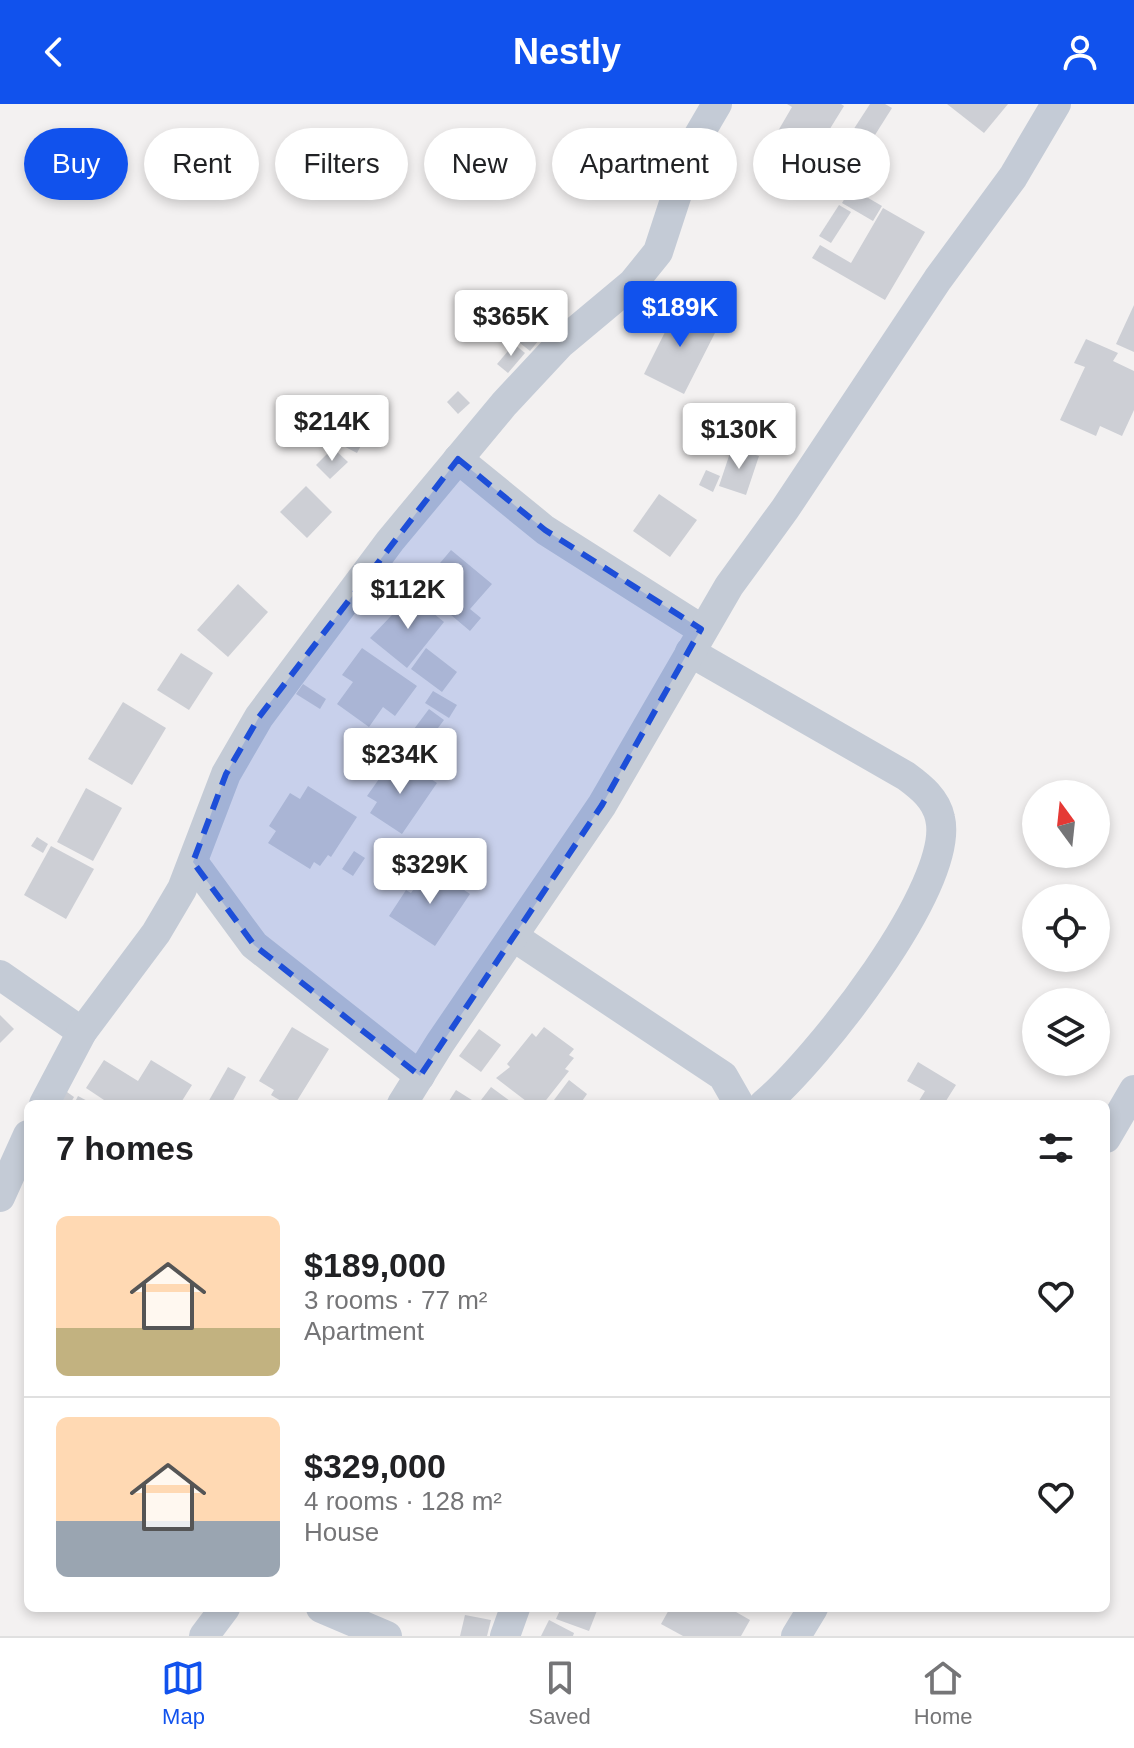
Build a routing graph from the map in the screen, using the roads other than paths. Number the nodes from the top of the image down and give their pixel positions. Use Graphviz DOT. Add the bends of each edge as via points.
graph roads {
  1 [pos="717,104"];
  2 [pos="1056,104"];
  3 [pos="458,459"];
  4 [pos="696,640"];
  5 [pos="193,862"];
  6 [pos="514,937"];
  7 [pos="0,975"];
  8 [pos="82,1032"];
  9 [pos="420,1076"];
  10 [pos="1134,1090"];
  11 [pos="46,1100"];
  12 [pos="405,1100"];
  13 [pos="737,1100"];
  14 [pos="768,1100"];
  15 [pos="1110,1131"];
  16 [pos="24,1144"];
  17 [pos="0,1197"];
  18 [pos="222,1612"];
  19 [pos="330,1612"];
  20 [pos="514,1612"];
  21 [pos="811,1612"];
  22 [pos="204,1636"];
  23 [pos="387,1636"];
  24 [pos="505,1636"];
  25 [pos="796,1636"];
  1 -- 3 [label="street" via="693,145 658,252 633,283 560,344"];
  2 -- 4 [label="street" via="1013,177 938,279"];
  3 -- 4 [label="street"];
  3 -- 5 [label="street" via="259,717 226,774"];
  4 -- 6 [label="street" via="602,805"];
  4 -- 14 [label="street" via="906,776 931,797 940,816 935,866 894,941 822,1044"];
  5 -- 8 [label="street" via="156,933"];
  5 -- 9 [label="street" via="254,945"];
  6 -- 9 [label="street"];
  6 -- 13 [label="street" via="723,1076"];
  7 -- 8 [label="street"];
  8 -- 11 [label="street"];
  9 -- 12 [label="street"];
  10 -- 15 [label="street"];
  16 -- 17 [label="street"];
  18 -- 22 [label="street"];
  19 -- 23 [label="street"];
  20 -- 24 [label="street"];
  21 -- 25 [label="street"];
}
